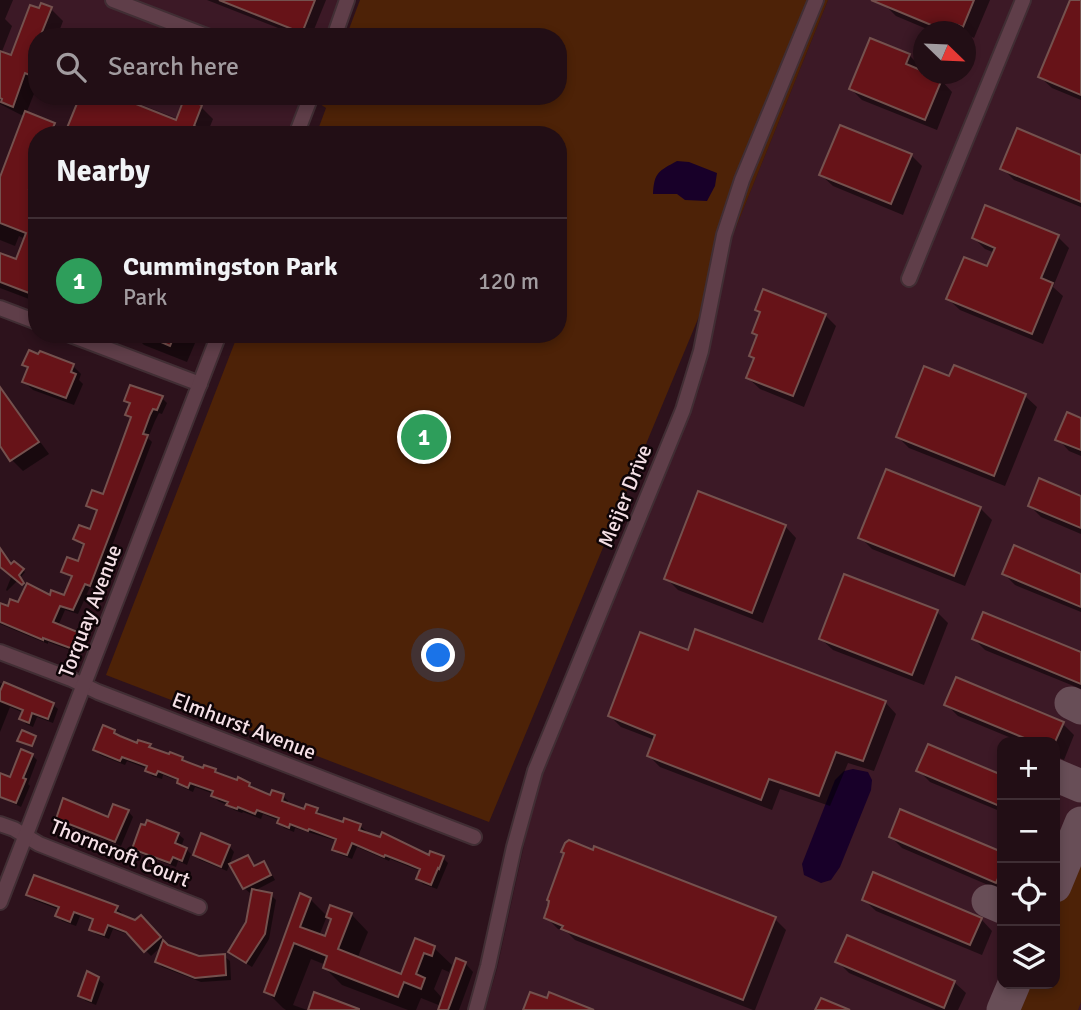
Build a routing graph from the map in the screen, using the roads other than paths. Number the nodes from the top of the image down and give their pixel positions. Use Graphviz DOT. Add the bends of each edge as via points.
graph roads {
  1 [pos="113,0"];
  2 [pos="347,0"];
  3 [pos="816,0"];
  4 [pos="1023,0"];
  5 [pos="186,28"];
  6 [pos="337,28"];
  7 [pos="308,105"];
  8 [pos="299,126"];
  9 [pos="909,279"];
  10 [pos="0,308"];
  11 [pos="28,319"];
  12 [pos="92,343"];
  13 [pos="216,343"];
  14 [pos="200,384"];
  15 [pos="0,652"];
  16 [pos="84,685"];
  17 [pos="0,824"];
  18 [pos="26,836"];
  19 [pos="474,837"];
  20 [pos="0,902"];
  21 [pos="199,907"];
  22 [pos="475,1010"];
  1 -- 5 [label="street"];
  2 -- 6 [label="street"];
  3 -- 22 [label="street, Meijer Drive" via="724,235 701,351 683,410 535,771"];
  4 -- 9 [label="street"];
  7 -- 8 [label="street"];
  10 -- 11 [label="street"];
  12 -- 14 [label="street"];
  13 -- 14 [label="street, Torquay Avenue"];
  14 -- 16 [label="street, Torquay Avenue"];
  15 -- 16 [label="street, Elmhurst Avenue"];
  16 -- 18 [label="street, Torquay Avenue"];
  16 -- 19 [label="street, Elmhurst Avenue"];
  17 -- 18 [label="street, Thorncroft Court"];
  18 -- 20 [label="street, Torquay Avenue"];
  18 -- 21 [label="street, Thorncroft Court"];
}
